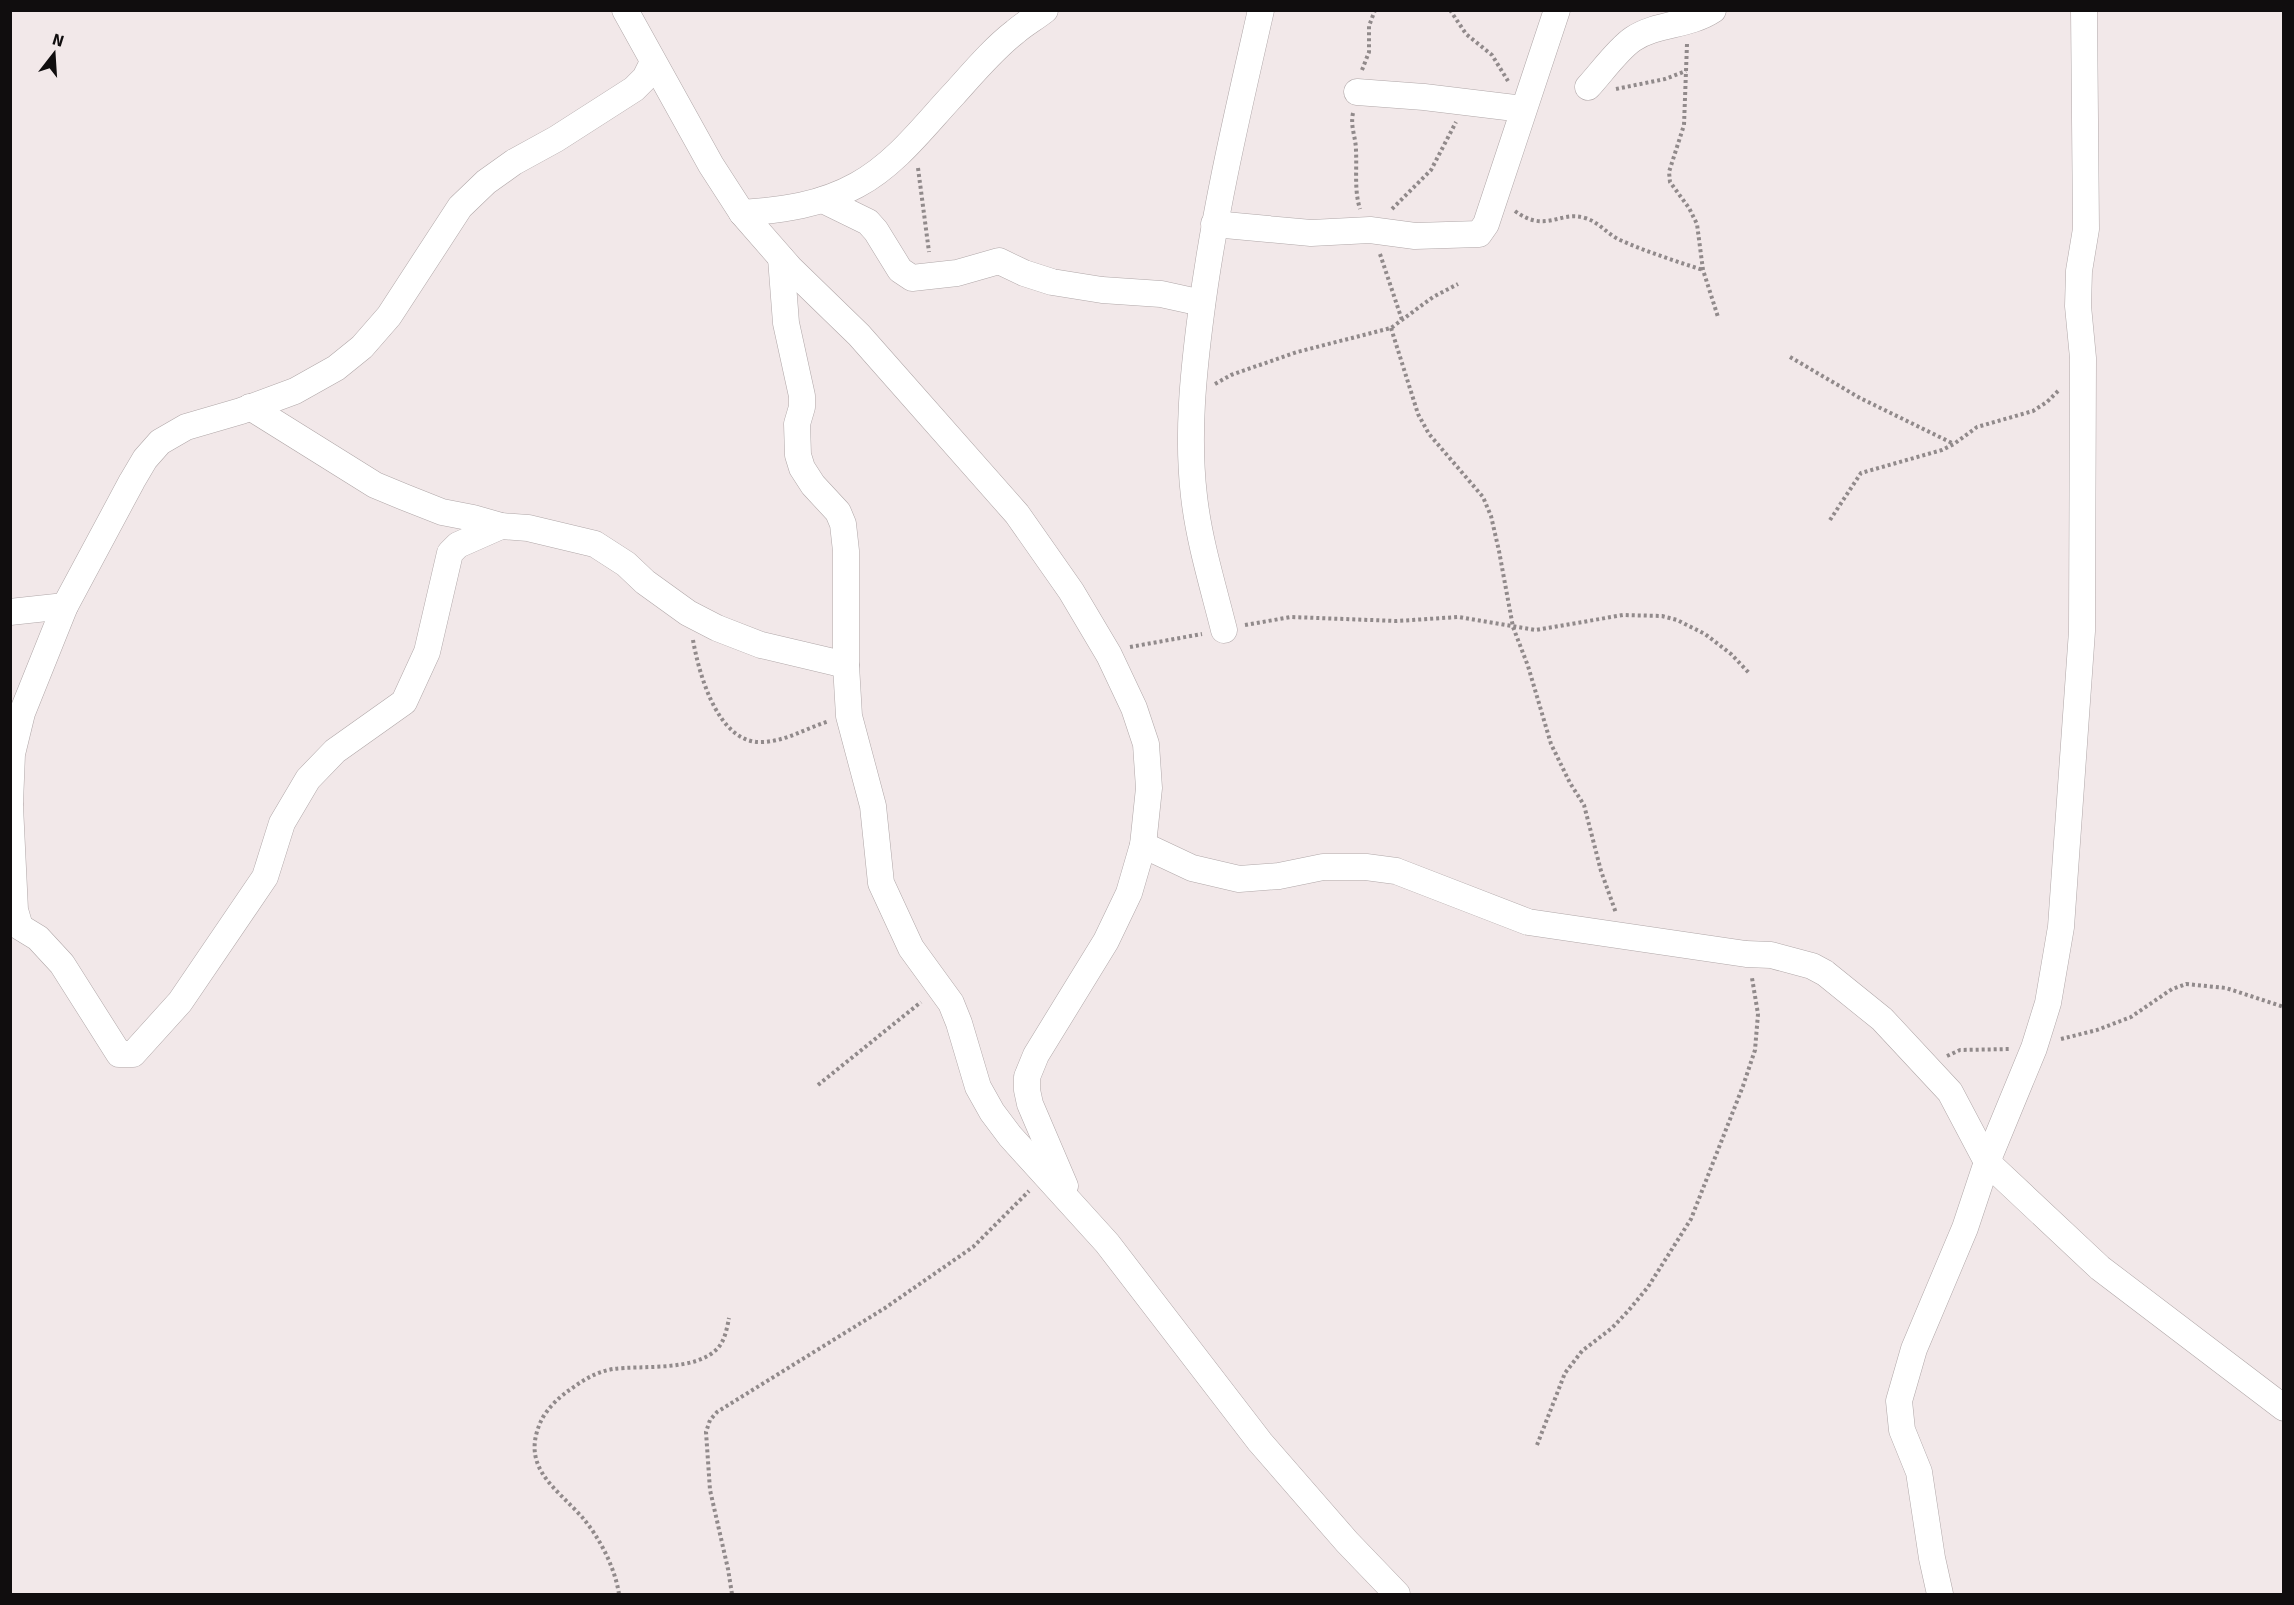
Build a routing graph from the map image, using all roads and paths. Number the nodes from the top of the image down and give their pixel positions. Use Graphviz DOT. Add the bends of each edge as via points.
graph roads {
  1 [pos="625,10"];
  2 [pos="1045,10"];
  3 [pos="1261,10"];
  4 [pos="1375,10"];
  5 [pos="1450,10"];
  6 [pos="1557,10"];
  7 [pos="1713,10"];
  8 [pos="2084,10"];
  9 [pos="1687,22"];
  10 [pos="653,62"];
  11 [pos="1588,87"];
  12 [pos="1357,92"];
  13 [pos="1465,102"];
  14 [pos="1523,109"];
  15 [pos="916,136"];
  16 [pos="1497,190"];
  17 [pos="823,200"];
  18 [pos="742,213"];
  19 [pos="1214,224"];
  20 [pos="1369,228"];
  21 [pos="781,258"];
  22 [pos="1703,270"];
  23 [pos="932,277"];
  24 [pos="1458,284"];
  25 [pos="1202,303"];
  26 [pos="1718,316"];
  27 [pos="1402,320"];
  28 [pos="1391,328"];
  29 [pos="1790,357"];
  30 [pos="2083,358"];
  31 [pos="1192,399"];
  32 [pos="250,407"];
  33 [pos="1954,444"];
  34 [pos="1830,520"];
  35 [pos="501,526"];
  36 [pos="65,606"];
  37 [pos="10,612"];
  38 [pos="688,613"];
  39 [pos="1513,627"];
  40 [pos="1224,630"];
  41 [pos="1109,655"];
  42 [pos="846,664"];
  43 [pos="1750,674"];
  44 [pos="849,716"];
  45 [pos="10,804"];
  46 [pos="1143,845"];
  47 [pos="1622,934"];
  48 [pos="1746,954"];
  49 [pos="940,986"];
  50 [pos="2283,1007"];
  51 [pos="2034,1048"];
  52 [pos="1928,1069"];
  53 [pos="818,1085"];
  54 [pos="1034,1162"];
  55 [pos="1987,1162"];
  56 [pos="1072,1203"];
  57 [pos="729,1318"];
  58 [pos="2283,1407"];
  59 [pos="1537,1445"];
  60 [pos="620,1594"];
  61 [pos="732,1594"];
  62 [pos="1397,1594"];
  63 [pos="1940,1594"];
  1 -- 10 [label="street"];
  2 -- 15 [label="street" via="1013,33"];
  3 -- 19 [label="street"];
  4 -- 12 [label="path" via="1368,32 1369,52"];
  5 -- 14 [label="path" via="1466,34 1492,55"];
  6 -- 14 [label="street"];
  7 -- 9 [label="street"];
  8 -- 30 [label="street" via="2086,229 2078,306"];
  9 -- 11 [label="street" via="1633,39"];
  9 -- 22 [label="path" via="1684,125 1669,172 1670,182 1696,224"];
  10 -- 18 [label="street"];
  10 -- 32 [label="street" via="634,89 514,162 460,207 417,276 362,347 311,384"];
  12 -- 13 [label="street"];
  12 -- 20 [label="path" via="1352,120 1356,186 1358,203"];
  13 -- 14 [label="street"];
  13 -- 20 [label="path" via="1431,170"];
  14 -- 16 [label="street"];
  15 -- 17 [label="street" via="880,171"];
  15 -- 23 [label="path"];
  16 -- 20 [label="street" via="1479,234 1415,236"];
  16 -- 22 [label="path" via="1508,206 1522,216 1548,222 1584,217 1621,241"];
  17 -- 18 [label="street"];
  17 -- 23 [label="street" via="868,222 904,275"];
  18 -- 21 [label="street"];
  19 -- 20 [label="street" via="1311,232"];
  19 -- 25 [label="street"];
  20 -- 27 [label="path"];
  21 -- 41 [label="street" via="859,334 1017,514 1071,591"];
  21 -- 42 [label="street" via="786,323 802,396 797,424 798,455 813,485 838,512 843,524"];
  22 -- 26 [label="path"];
  23 -- 25 [label="street" via="999,261 1052,282 1161,294"];
  24 -- 27 [label="path"];
  25 -- 31 [label="street"];
  27 -- 28 [label="path"];
  28 -- 31 [label="path" via="1297,352 1231,375"];
  28 -- 39 [label="path" via="1418,414 1429,434 1483,497 1491,516"];
  29 -- 33 [label="path" via="1860,398"];
  30 -- 33 [label="path" via="2047,402 2032,411 1977,427"];
  30 -- 51 [label="street" via="2082,630 2076,732 2061,927 2048,1003"];
  31 -- 40 [label="street" via="1194,498"];
  32 -- 35 [label="street" via="375,484 442,512"];
  32 -- 36 [label="street" via="186,427 160,442 132,481"];
  33 -- 34 [label="path" via="1861,474"];
  35 -- 38 [label="street" via="528,528 595,544"];
  35 -- 45 [label="street" via="467,540 450,553 427,652 404,702 335,751 308,779 282,823 265,877 180,1002 132,1054 118,1054 62,964 38,938 20,927 15,910"];
  36 -- 37 [label="street"];
  36 -- 45 [label="street" via="22,713 12,754"];
  38 -- 42 [label="street" via="760,645"];
  38 -- 44 [label="path" via="697,662 712,705 742,736 761,742 786,738"];
  39 -- 40 [label="path" via="1458,617 1397,621 1292,617"];
  39 -- 43 [label="path" via="1543,629 1623,615 1662,616 1705,634"];
  39 -- 47 [label="path" via="1551,744 1584,805"];
  40 -- 41 [label="path" via="1136,645"];
  41 -- 46 [label="street" via="1146,744 1149,788"];
  42 -- 44 [label="street"];
  44 -- 49 [label="street" via="873,806 881,883 911,948"];
  46 -- 47 [label="street" via="1192,868 1239,879 1323,867 1396,871 1528,922"];
  46 -- 56 [label="street" via="1129,893 1106,941 1036,1055 1028,1077 1030,1104"];
  47 -- 48 [label="street"];
  48 -- 52 [label="street" via="1796,960 1825,973 1882,1019"];
  48 -- 59 [label="path" via="1758,1014 1755,1050 1691,1219 1629,1310 1582,1351 1565,1373"];
  49 -- 53 [label="path"];
  49 -- 54 [label="street" via="959,1023 978,1087 992,1112"];
  50 -- 51 [label="path" via="2226,988 2186,984 2172,989 2132,1017"];
  51 -- 52 [label="path" via="1960,1050"];
  51 -- 55 [label="street"];
  52 -- 55 [label="street" via="1950,1092"];
  54 -- 56 [label="street"];
  54 -- 61 [label="path" via="1032,1188 973,1247 710,1420 706,1432 710,1490"];
  55 -- 58 [label="street" via="2100,1268"];
  55 -- 63 [label="street" via="1965,1228 1914,1349 1899,1401 1902,1430 1919,1472"];
  56 -- 62 [label="street" via="1260,1442"];
  57 -- 60 [label="path" via="724,1340 700,1359 650,1368 612,1369 588,1377 560,1397 541,1420 534,1459 597,1539"];
}
